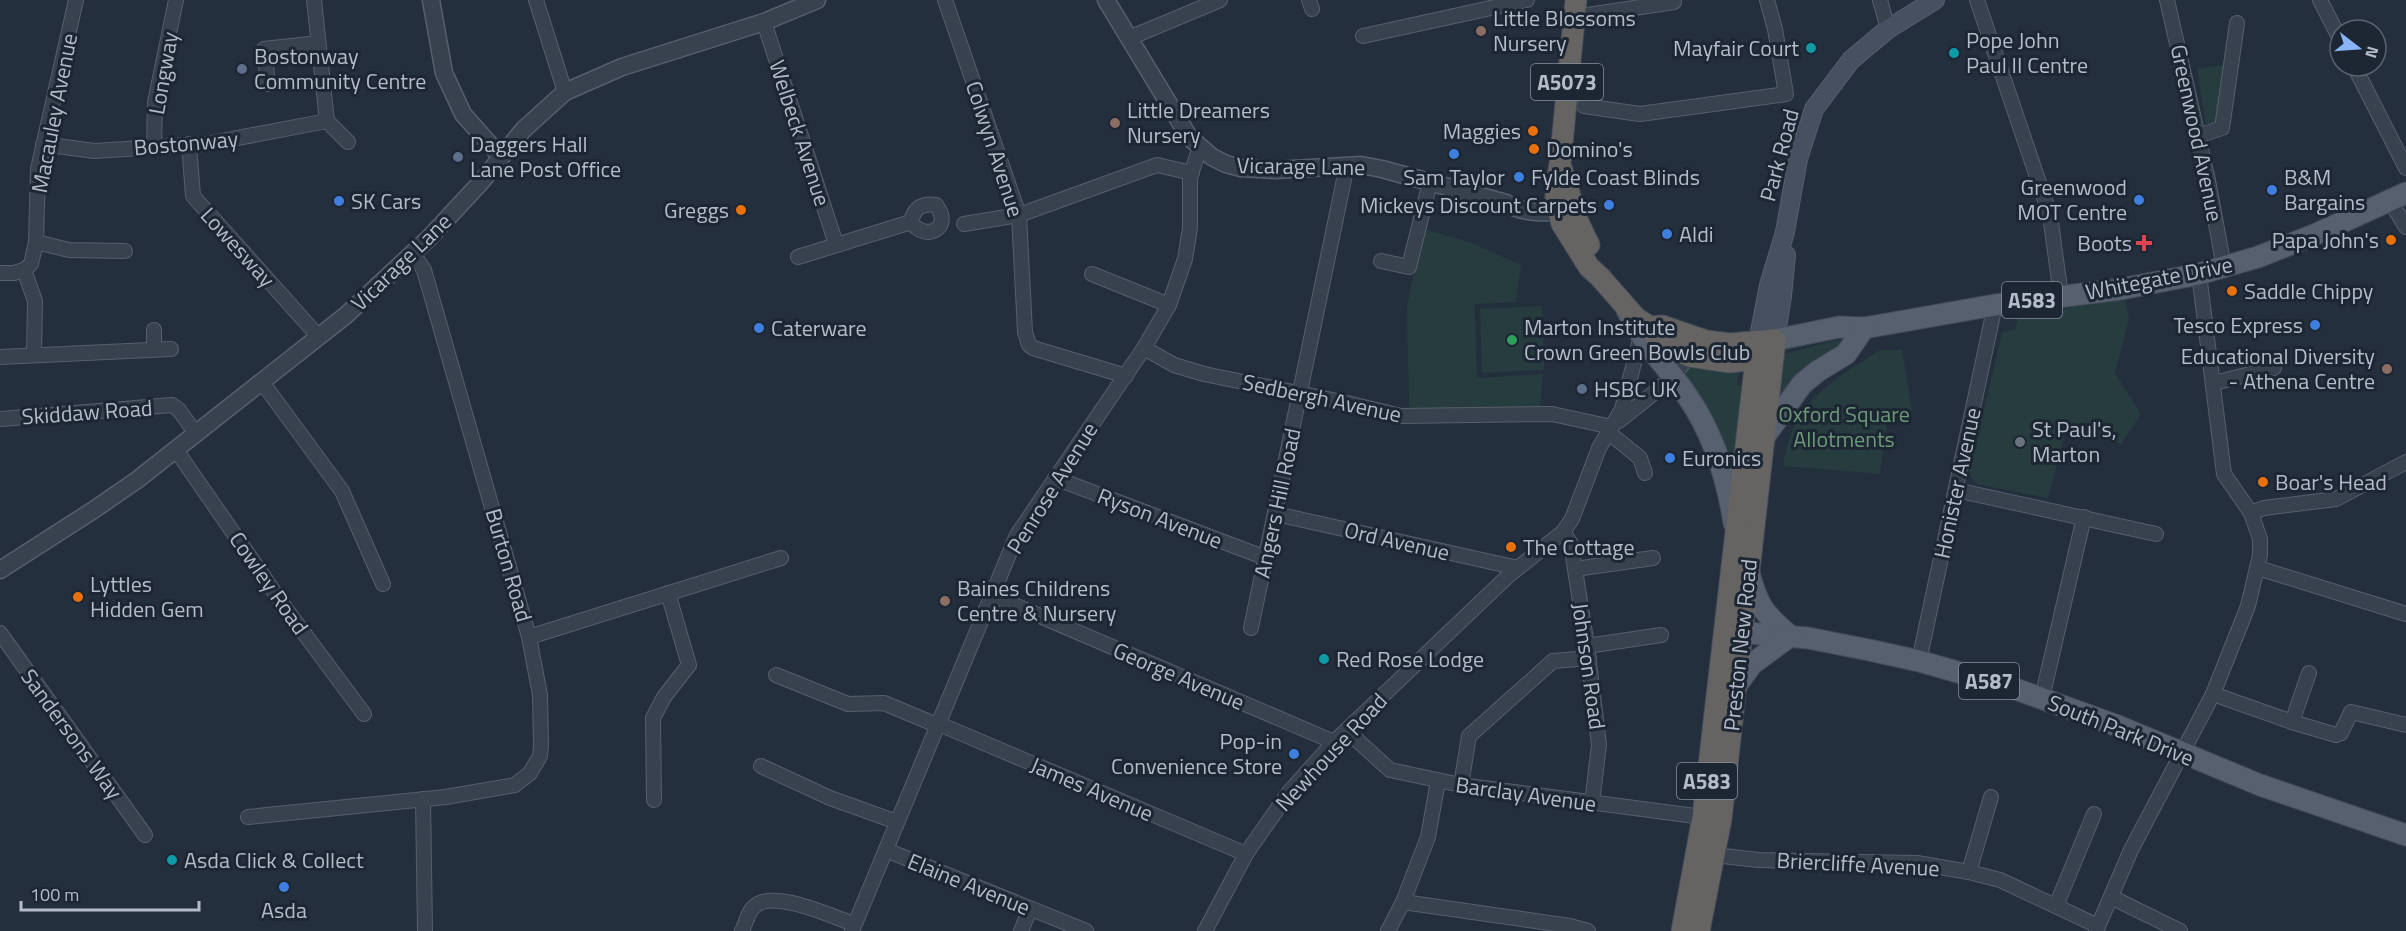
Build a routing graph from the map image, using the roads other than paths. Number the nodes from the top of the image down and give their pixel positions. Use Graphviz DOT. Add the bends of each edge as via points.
graph roads {
  1 [pos="76,0"];
  2 [pos="176,0"];
  3 [pos="314,0"];
  4 [pos="431,0"];
  5 [pos="536,0"];
  6 [pos="817,0"];
  7 [pos="945,0"];
  8 [pos="1106,0"];
  9 [pos="1220,0"];
  10 [pos="1527,0"];
  11 [pos="1674,0"];
  12 [pos="1767,0"];
  13 [pos="1880,0"];
  14 [pos="1935,0"];
  15 [pos="1977,0"];
  16 [pos="2168,0"];
  17 [pos="2320,0"];
  18 [pos="1641,3"];
  19 [pos="1575,9"];
  20 [pos="2329,18"];
  21 [pos="764,22"];
  22 [pos="2237,23"];
  23 [pos="1888,28"];
  24 [pos="1363,36"];
  25 [pos="1129,38"];
  26 [pos="318,42"];
  27 [pos="2360,78"];
  28 [pos="268,84"];
  29 [pos="566,92"];
  30 [pos="1584,106"];
  31 [pos="327,121"];
  32 [pos="2198,136"];
  33 [pos="348,142"];
  34 [pos="43,144"];
  35 [pos="189,144"];
  36 [pos="154,147"];
  37 [pos="1200,147"];
  38 [pos="501,157"];
  39 [pos="1347,165"];
  40 [pos="2406,168"];
  41 [pos="1192,172"];
  42 [pos="1430,182"];
  43 [pos="2398,197"];
  44 [pos="1565,206"];
  45 [pos="1019,214"];
  46 [pos="911,222"];
  47 [pos="964,224"];
  48 [pos="2406,227"];
  49 [pos="36,242"];
  50 [pos="836,244"];
  51 [pos="125,251"];
  52 [pos="412,254"];
  53 [pos="798,257"];
  54 [pos="1381,261"];
  55 [pos="2224,267"];
  56 [pos="24,270"];
  57 [pos="0,273"];
  58 [pos="1092,274"];
  59 [pos="2199,274"];
  60 [pos="2061,296"];
  61 [pos="1169,305"];
  62 [pos="1995,305"];
  63 [pos="1864,328"];
  64 [pos="154,330"];
  65 [pos="1645,331"];
  66 [pos="318,336"];
  67 [pos="1692,347"];
  68 [pos="1144,348"];
  69 [pos="171,349"];
  70 [pos="154,350"];
  71 [pos="1765,350"];
  72 [pos="34,355"];
  73 [pos="0,357"];
  74 [pos="2274,368"];
  75 [pos="1672,375"];
  76 [pos="1126,376"];
  77 [pos="262,382"];
  78 [pos="2214,383"];
  79 [pos="1299,393"];
  80 [pos="1,418"];
  81 [pos="1610,429"];
  82 [pos="196,434"];
  83 [pos="1762,440"];
  84 [pos="176,450"];
  85 [pos="2406,462"];
  86 [pos="1645,473"];
  87 [pos="1055,478"];
  88 [pos="1956,490"];
  89 [pos="2251,513"];
  90 [pos="1276,514"];
  91 [pos="2084,517"];
  92 [pos="1735,526"];
  93 [pos="1563,532"];
  94 [pos="2156,534"];
  95 [pos="781,558"];
  96 [pos="1266,558"];
  97 [pos="1653,558"];
  98 [pos="1518,568"];
  99 [pos="1575,568"];
  100 [pos="2258,568"];
  101 [pos="0,570"];
  102 [pos="1749,571"];
  103 [pos="383,584"];
  104 [pos="668,593"];
  105 [pos="991,596"];
  106 [pos="2406,614"];
  107 [pos="1251,628"];
  108 [pos="1732,631"];
  109 [pos="0,633"];
  110 [pos="1661,635"];
  111 [pos="1790,636"];
  112 [pos="529,637"];
  113 [pos="1588,652"];
  114 [pos="1919,661"];
  115 [pos="2309,672"];
  116 [pos="776,675"];
  117 [pos="1736,686"];
  118 [pos="2212,694"];
  119 [pos="2042,698"];
  120 [pos="364,714"];
  121 [pos="2292,722"];
  122 [pos="939,725"];
  123 [pos="2406,725"];
  124 [pos="1347,731"];
  125 [pos="1334,742"];
  126 [pos="2181,753"];
  127 [pos="760,766"];
  128 [pos="1438,781"];
  129 [pos="1461,784"];
  130 [pos="1991,797"];
  131 [pos="423,799"];
  132 [pos="654,800"];
  133 [pos="1592,803"];
  134 [pos="2094,814"];
  135 [pos="249,817"];
  136 [pos="1712,818"];
  137 [pos="897,822"];
  138 [pos="145,835"];
  139 [pos="2406,835"];
  140 [pos="886,850"];
  141 [pos="1245,854"];
  142 [pos="1715,855"];
  143 [pos="1969,872"];
  144 [pos="2111,897"];
  145 [pos="1403,902"];
  146 [pos="2056,906"];
  147 [pos="1030,909"];
  148 [pos="853,928"];
  149 [pos="2097,928"];
  150 [pos="425,931"];
  151 [pos="742,931"];
  152 [pos="1021,931"];
  153 [pos="1086,931"];
  154 [pos="1205,931"];
  155 [pos="1388,931"];
  156 [pos="1588,931"];
  157 [pos="1682,931"];
  158 [pos="1699,931"];
  159 [pos="2180,931"];
  1 -- 34 [label="street, Macauley Avenue"];
  2 -- 36 [label="street, Longway" via="155,102"];
  3 -- 26 [label="street"];
  4 -- 38 [label="street" via="444,73 463,114"];
  5 -- 29 [label="street"];
  6 -- 21 [label="street, Vicarage Lane"];
  7 -- 45 [label="street, Colwyn Avenue"];
  8 -- 25 [label="street, Vicarage Lane"];
  9 -- 25 [label="street"];
  10 -- 24 [label="street"];
  11 -- 18 [label="street"];
  12 -- 30 [label="street" via="1786,94 1640,114"];
  13 -- 23 [label="street"];
  14 -- 23 [label="main road, Park Road"];
  15 -- 60 [label="street" via="2050,215"];
  16 -- 32 [label="street, Greenwood Avenue"];
  17 -- 20 [label="street"];
  18 -- 19 [label="street"];
  19 -- 44 [label="highway, A5073" via="1556,186"];
  21 -- 29 [label="street, Vicarage Lane" via="622,67"];
  21 -- 50 [label="street, Welbeck Avenue"];
  22 -- 32 [label="street" via="2222,128"];
  23 -- 71 [label="main road, Park Road" via="1851,60 1814,109 1798,159 1785,232 1769,285"];
  25 -- 37 [label="street, Vicarage Lane" via="1179,124"];
  26 -- 28 [label="street" via="264,50"];
  26 -- 31 [label="street"];
  27 -- 40 [label="street"];
  29 -- 38 [label="street, Vicarage Lane" via="523,130"];
  31 -- 33 [label="street"];
  31 -- 35 [label="street, Bostonway" via="228,141"];
  32 -- 55 [label="street, Greenwood Avenue"];
  34 -- 36 [label="street, Bostonway" via="94,151"];
  34 -- 49 [label="street, Macauley Avenue" via="37,185"];
  35 -- 36 [label="street, Bostonway"];
  35 -- 66 [label="street, Lowesway" via="193,196"];
  37 -- 39 [label="street, Vicarage Lane" via="1226,164 1241,168"];
  37 -- 41 [label="street, Penrose Avenue"];
  38 -- 52 [label="street, Vicarage Lane"];
  39 -- 42 [label="street, Vicarage Lane" via="1382,169"];
  39 -- 79 [label="street, Angers Hill Road"];
  41 -- 45 [label="street" via="1156,165"];
  41 -- 61 [label="street, Penrose Avenue" via="1185,260"];
  42 -- 44 [label="street, Vicarage Lane" via="1515,208"];
  42 -- 54 [label="street" via="1409,267"];
  43 -- 48 [label="street"];
  43 -- 55 [label="main road, Whitegate Drive / A583" via="2314,235"];
  44 -- 65 [label="highway" via="1574,246"];
  45 -- 47 [label="street"];
  45 -- 76 [label="street, Colwyn Avenue" via="1029,345"];
  46 -- 50 [label="street"];
  49 -- 51 [label="street" via="69,250"];
  49 -- 56 [label="street, Macauley Avenue" via="31,264"];
  50 -- 53 [label="street"];
  52 -- 66 [label="street, Vicarage Lane"];
  52 -- 112 [label="street, Burton Road" via="424,270"];
  55 -- 59 [label="main road, Whitegate Drive / A583"];
  56 -- 57 [label="street"];
  56 -- 72 [label="street" via="35,301"];
  58 -- 61 [label="street"];
  59 -- 60 [label="main road, Whitegate Drive / A583"];
  59 -- 78 [label="street"];
  60 -- 62 [label="main road, Whitegate Drive / A583"];
  61 -- 68 [label="street, Penrose Avenue"];
  62 -- 63 [label="main road, Whitegate Drive / A583"];
  62 -- 88 [label="street, Honister Avenue"];
  63 -- 71 [label="main road, Whitegate Drive / A583" via="1840,339"];
  63 -- 83 [label="main road" via="1846,354 1802,384"];
  64 -- 70 [label="street"];
  65 -- 67 [label="highway" via="1662,326"];
  65 -- 75 [label="main road, Preston New Road"];
  65 -- 81 [label="street, Newhouse Road" via="1622,409"];
  66 -- 77 [label="street, Vicarage Lane"];
  67 -- 71 [label="highway" via="1729,362"];
  67 -- 75 [label="street, Newhouse Road"];
  68 -- 76 [label="street, Penrose Avenue"];
  68 -- 79 [label="street, Sedbergh Avenue" via="1201,373"];
  69 -- 70 [label="street"];
  70 -- 72 [label="street"];
  71 -- 83 [label="highway, Preston New Road / A583"];
  71 -- 92 [label="highway, Preston New Road / A583"];
  72 -- 73 [label="street"];
  74 -- 78 [label="street"];
  75 -- 81 [label="street, Newhouse Road"];
  75 -- 92 [label="main road, Preston New Road" via="1711,437 1727,483"];
  76 -- 87 [label="street, Penrose Avenue"];
  77 -- 82 [label="street, Vicarage Lane"];
  77 -- 103 [label="street" via="342,491"];
  78 -- 89 [label="street" via="2224,474"];
  79 -- 81 [label="street, Sedbergh Avenue" via="1401,416 1552,414"];
  79 -- 90 [label="street, Angers Hill Road"];
  80 -- 82 [label="street, Skiddaw Road" via="172,405"];
  81 -- 86 [label="street" via="1640,458"];
  81 -- 93 [label="street, Newhouse Road"];
  82 -- 84 [label="street, Vicarage Lane"];
  83 -- 102 [label="highway, Preston New Road / A583"];
  84 -- 101 [label="street, Vicarage Lane" via="108,501"];
  84 -- 120 [label="street, Cowley Road"];
  85 -- 89 [label="street" via="2336,499"];
  87 -- 96 [label="street, Ryson Avenue"];
  87 -- 105 [label="street, Penrose Avenue" via="1017,535"];
  88 -- 91 [label="street"];
  88 -- 114 [label="street, Honister Avenue"];
  89 -- 100 [label="street" via="2260,539"];
  90 -- 96 [label="street, Angers Hill Road"];
  90 -- 98 [label="street, Ord Avenue"];
  91 -- 94 [label="street"];
  91 -- 119 [label="street"];
  92 -- 108 [label="highway, Preston New Road / A583"];
  93 -- 98 [label="street, Newhouse Road"];
  93 -- 99 [label="street, Johnson Road" via="1571,544"];
  95 -- 104 [label="street"];
  96 -- 107 [label="street, Angers Hill Road"];
  97 -- 99 [label="street"];
  98 -- 124 [label="street, Newhouse Road"];
  99 -- 113 [label="street, Johnson Road"];
  100 -- 106 [label="street"];
  100 -- 118 [label="street" via="2248,606"];
  102 -- 108 [label="highway, Preston New Road / A583"];
  102 -- 111 [label="main road, A583" via="1760,606"];
  104 -- 112 [label="street"];
  104 -- 132 [label="street" via="689,665 652,718"];
  105 -- 122 [label="street, Penrose Avenue"];
  105 -- 125 [label="street, George Avenue"];
  108 -- 111 [label="main road, South Park Drive / A587"];
  108 -- 117 [label="highway, Preston New Road / A583"];
  108 -- 136 [label="highway, Preston New Road / A583"];
  109 -- 138 [label="street, Sandersons Way"];
  110 -- 113 [label="street"];
  111 -- 114 [label="main road, South Park Drive / A587"];
  111 -- 117 [label="main road" via="1752,664"];
  112 -- 131 [label="street, Burton Road" via="540,695 541,727 540,756 530,773 515,785"];
  113 -- 129 [label="street" via="1553,662 1469,736"];
  113 -- 133 [label="street, Johnson Road" via="1599,745"];
  114 -- 119 [label="main road, South Park Drive / A587"];
  115 -- 121 [label="street"];
  116 -- 122 [label="street, James Avenue" via="848,704 884,703"];
  117 -- 136 [label="highway, Preston New Road / A583"];
  118 -- 121 [label="street"];
  118 -- 126 [label="street"];
  119 -- 126 [label="main road, South Park Drive / A587"];
  121 -- 123 [label="street" via="2339,735 2349,713 2354,712"];
  122 -- 137 [label="street, Penrose Avenue"];
  122 -- 141 [label="street, James Avenue"];
  124 -- 125 [label="street, Newhouse Road"];
  124 -- 128 [label="street, Barclay Avenue" via="1390,770"];
  125 -- 141 [label="street, Newhouse Road" via="1289,792"];
  126 -- 139 [label="main road, South Park Drive / A587" via="2260,785"];
  126 -- 144 [label="street"];
  127 -- 137 [label="street" via="830,798"];
  128 -- 129 [label="street, Barclay Avenue"];
  128 -- 145 [label="street" via="1428,837"];
  129 -- 133 [label="street, Barclay Avenue"];
  130 -- 143 [label="street"];
  131 -- 135 [label="street, Burton Road"];
  131 -- 150 [label="street"];
  133 -- 136 [label="street, Barclay Avenue"];
  134 -- 146 [label="street"];
  136 -- 142 [label="highway, Preston New Road / A583"];
  136 -- 157 [label="highway, Preston New Road / A583"];
  137 -- 140 [label="street, Penrose Avenue"];
  140 -- 147 [label="street, Elaine Avenue"];
  140 -- 148 [label="street, Penrose Avenue"];
  141 -- 154 [label="street, Newhouse Road"];
  142 -- 143 [label="street, Briercliffe Avenue" via="1758,860 1917,863"];
  142 -- 158 [label="highway, Preston New Road / A583"];
  143 -- 146 [label="street, Briercliffe Avenue" via="2000,880"];
  144 -- 149 [label="street"];
  144 -- 159 [label="street"];
  145 -- 155 [label="street"];
  145 -- 156 [label="street"];
  146 -- 149 [label="street, Briercliffe Avenue"];
  147 -- 152 [label="street"];
  147 -- 153 [label="street, Elaine Avenue"];
  148 -- 151 [label="street" via="776,900 756,904"];
}
